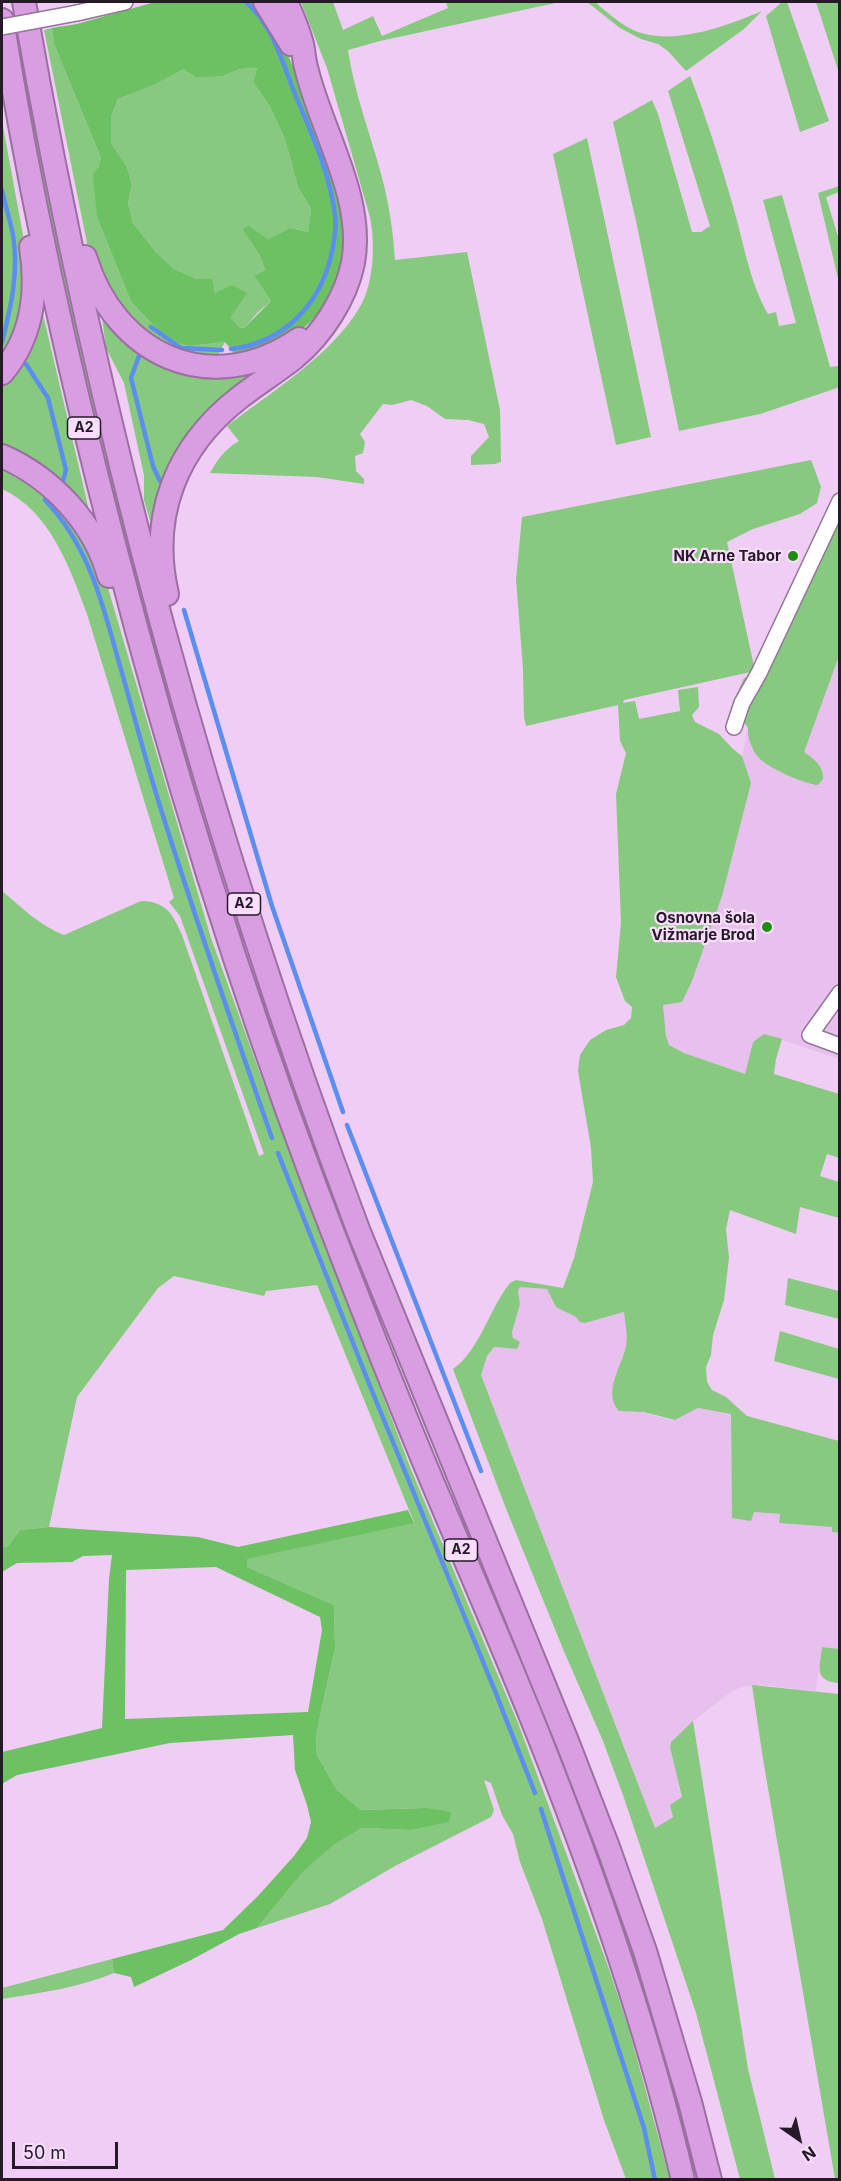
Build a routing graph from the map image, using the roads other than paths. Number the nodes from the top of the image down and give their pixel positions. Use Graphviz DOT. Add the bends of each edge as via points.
graph roads {
  1 [pos="24,2"];
  2 [pos="125,2"];
  3 [pos="265,2"];
  4 [pos="286,2"];
  5 [pos="2,20"];
  6 [pos="2,27"];
  7 [pos="307,71"];
  8 [pos="51,151"];
  9 [pos="27,159"];
  10 [pos="329,317"];
  11 [pos="2,374"];
  12 [pos="2,456"];
  13 [pos="840,501"];
  14 [pos="169,653"];
  15 [pos="154,693"];
  16 [pos="734,727"];
  17 [pos="840,993"];
  18 [pos="840,1046"];
  19 [pos="683,2180"];
  20 [pos="710,2180"];
  1 -- 8 [label="highway, A2"];
  2 -- 6 [label="street, bridge"];
  3 -- 7 [label="highway"];
  4 -- 7 [label="highway" via="302,44"];
  5 -- 9 [label="highway, A2"];
  7 -- 10 [label="highway" via="354,218 353,264 345,290"];
  8 -- 10 [label="highway" via="72,196 94,284 121,324 152,350 200,366 248,364 288,346"];
  8 -- 14 [label="highway, A2" via="116,449"];
  9 -- 11 [label="highway" via="22,201 33,260 33,298 22,343"];
  9 -- 15 [label="highway, A2" via="93,464"];
  10 -- 14 [label="highway" via="296,356 216,419 181,465 169,494 161,543 162,576 169,602"];
  12 -- 15 [label="highway" via="30,470 59,493 94,538 108,571 124,632"];
  13 -- 16 [label="street"];
  14 -- 20 [label="highway, A2" via="253,933 329,1152 608,1847 645,1951"];
  15 -- 19 [label="highway, A2" via="224,926 316,1189 418,1448 531,1717 621,1958"];
  17 -- 18 [label="street" via="810,1035"];
}
